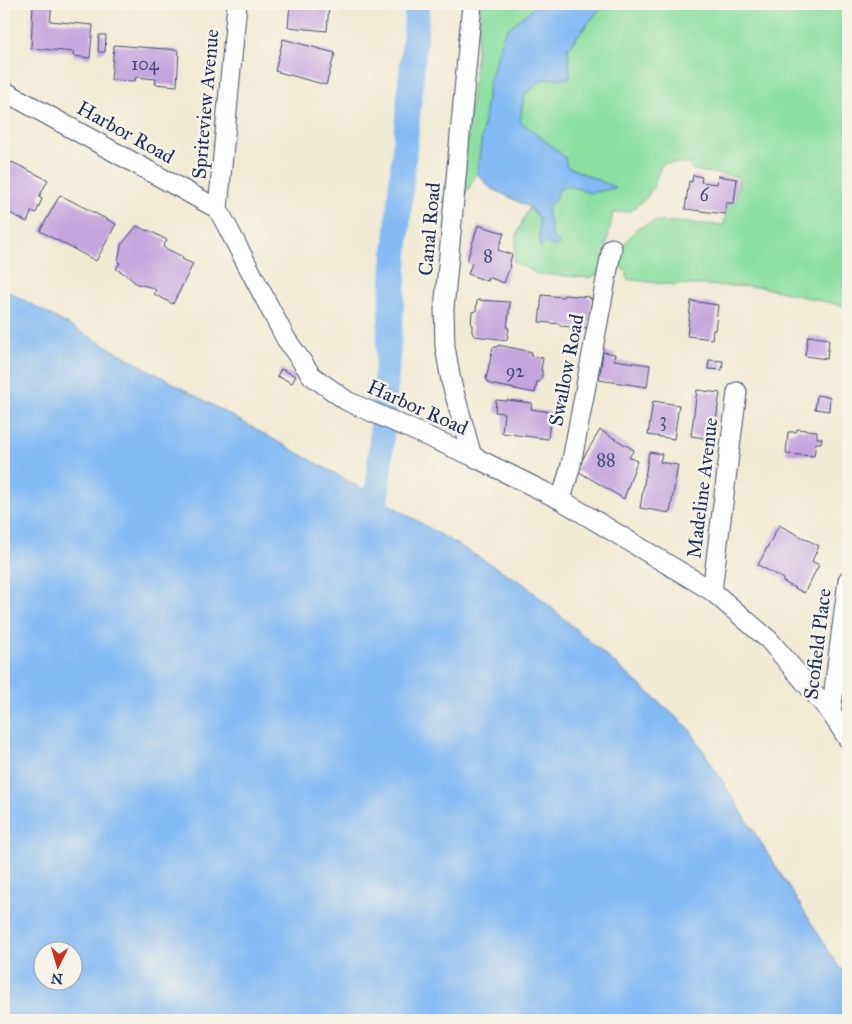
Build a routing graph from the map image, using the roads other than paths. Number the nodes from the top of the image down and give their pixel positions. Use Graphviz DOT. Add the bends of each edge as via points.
graph roads {
  1 [pos="237,4"];
  2 [pos="472,4"];
  3 [pos="4,91"];
  4 [pos="218,209"];
  5 [pos="612,248"];
  6 [pos="737,392"];
  7 [pos="472,456"];
  8 [pos="561,500"];
  9 [pos="848,580"];
  10 [pos="712,591"];
  11 [pos="831,713"];
  12 [pos="848,739"];
  1 -- 4 [label="street, Spriteview Avenue"];
  2 -- 7 [label="street, Canal Road" via="444,309 445,346 451,381"];
  3 -- 4 [label="street, Harbor Road"];
  4 -- 7 [label="street, Harbor Road" via="286,339 312,376 347,401"];
  5 -- 8 [label="street, Swallow Road" via="571,466"];
  6 -- 10 [label="street, Madeline Avenue"];
  7 -- 8 [label="street, Harbor Road"];
  8 -- 10 [label="street, Harbor Road"];
  9 -- 11 [label="street, Scofield Place"];
  10 -- 11 [label="street, Harbor Road" via="769,640"];
  11 -- 12 [label="street, Harbor Road"];
}
